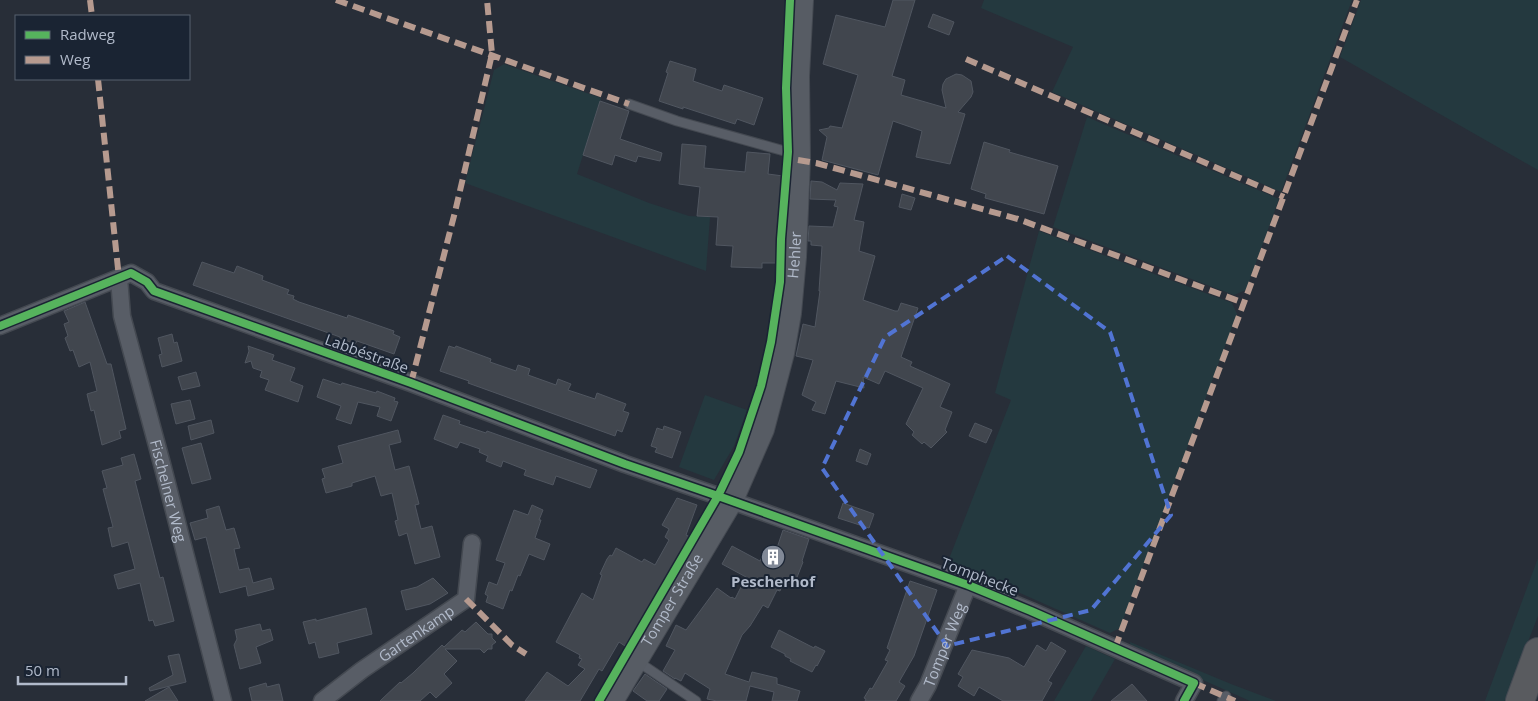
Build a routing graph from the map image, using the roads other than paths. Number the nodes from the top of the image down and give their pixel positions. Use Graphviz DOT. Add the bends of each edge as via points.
graph roads {
  1 [pos="801,0"];
  2 [pos="629,104"];
  3 [pos="798,160"];
  4 [pos="119,278"];
  5 [pos="0,326"];
  6 [pos="731,500"];
  7 [pos="472,543"];
  8 [pos="968,585"];
  9 [pos="1538,652"];
  10 [pos="636,661"];
  11 [pos="223,701"];
  12 [pos="322,701"];
  13 [pos="612,701"];
  14 [pos="696,701"];
  15 [pos="919,701"];
  16 [pos="1184,701"];
  17 [pos="1520,701"];
  1 -- 3 [label="main road, Hehler" via="797,76"];
  2 -- 3 [label="lane" via="788,152"];
  3 -- 6 [label="main road, Hehler" via="794,257 782,353 762,429"];
  4 -- 5 [label="street, Labbéstraße"];
  4 -- 6 [label="street, Labbéstraße" via="131,273 147,282 154,291"];
  4 -- 11 [label="street, Fischelner Weg" via="122,316"];
  6 -- 8 [label="street, Tomphecke"];
  6 -- 10 [label="main road, Tomper Straße"];
  7 -- 12 [label="street, Gartenkamp" via="466,599"];
  8 -- 15 [label="street, Tomper Weg"];
  8 -- 16 [label="street, Tomphecke" via="1194,683"];
  9 -- 17 [label="highway"];
  10 -- 13 [label="main road, Tomper Straße"];
  10 -- 14 [label="lane"];
}
